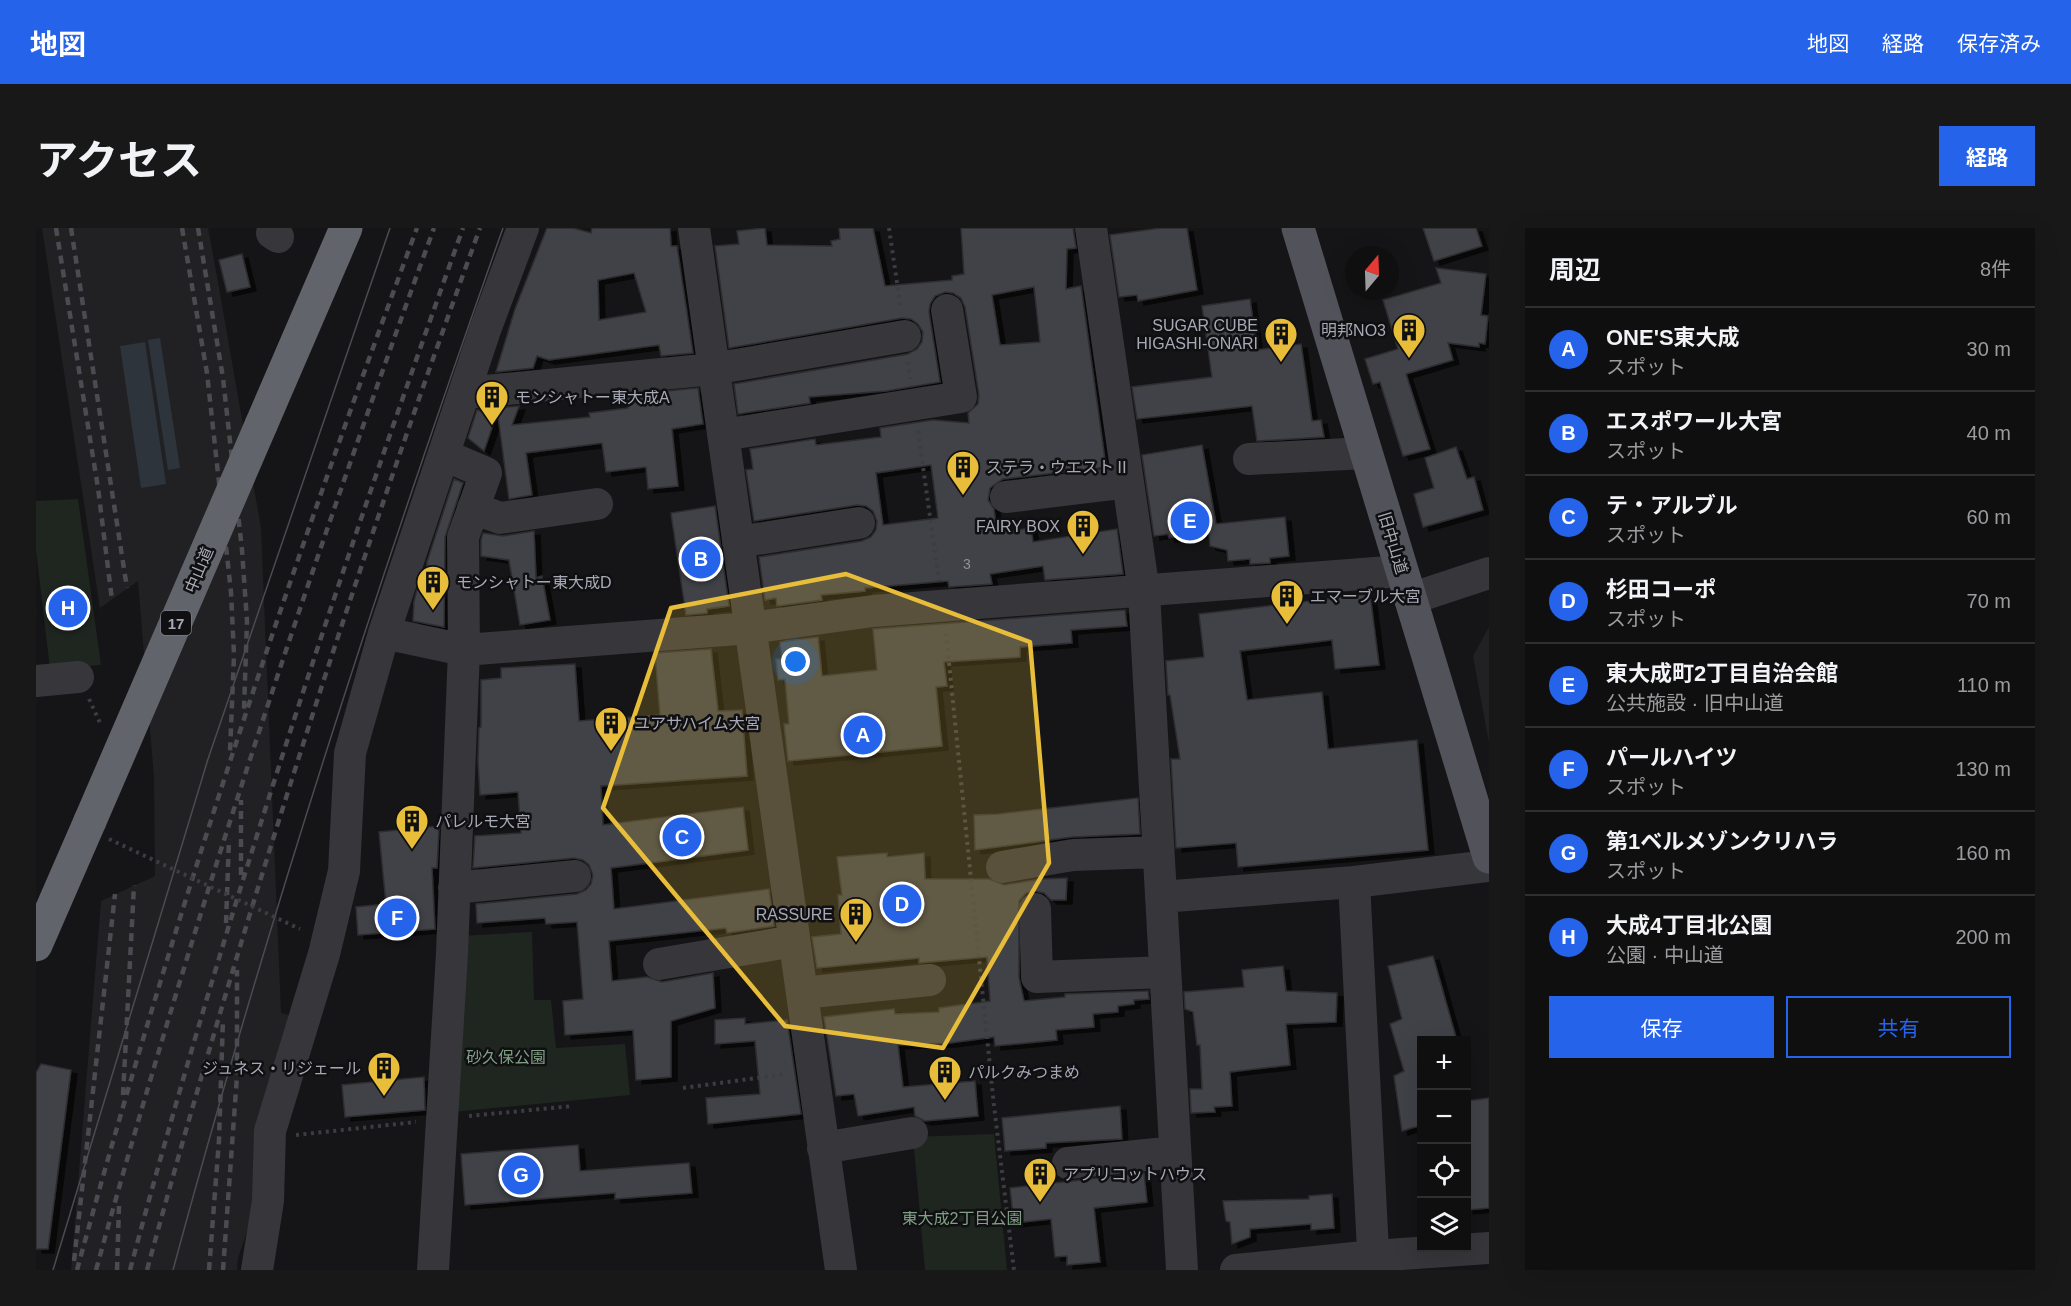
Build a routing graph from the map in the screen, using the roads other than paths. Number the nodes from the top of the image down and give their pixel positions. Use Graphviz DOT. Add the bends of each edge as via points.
graph roads {
  1 [pos="346,228"];
  2 [pos="523,228"];
  3 [pos="694,228"];
  4 [pos="1090,228"];
  5 [pos="1298,228"];
  6 [pos="947,310"];
  7 [pos="904,336"];
  8 [pos="713,369"];
  9 [pos="465,393"];
  10 [pos="723,435"];
  11 [pos="1366,453"];
  12 [pos="444,455"];
  13 [pos="1249,459"];
  14 [pos="1128,482"];
  15 [pos="1006,496"];
  16 [pos="597,504"];
  17 [pos="473,508"];
  18 [pos="859,523"];
  19 [pos="738,542"];
  20 [pos="1489,573"];
  21 [pos="1406,585"];
  22 [pos="1144,592"];
  23 [pos="751,628"];
  24 [pos="384,633"];
  25 [pos="464,650"];
  26 [pos="78,677"];
  27 [pos="36,681"];
  28 [pos="1158,852"];
  29 [pos="1489,857"];
  30 [pos="1489,866"];
  31 [pos="1002,867"];
  32 [pos="575,876"];
  33 [pos="1354,882"];
  34 [pos="454,888"];
  35 [pos="1161,897"];
  36 [pos="1035,909"];
  37 [pos="794,941"];
  38 [pos="36,945"];
  39 [pos="659,964"];
  40 [pos="1165,972"];
  41 [pos="930,980"];
  42 [pos="802,993"];
  43 [pos="912,1133"];
  44 [pos="824,1148"];
  45 [pos="1175,1152"];
  46 [pos="1068,1163"];
  47 [pos="1489,1248"];
  48 [pos="1373,1263"];
  49 [pos="257,1270"];
  50 [pos="433,1270"];
  51 [pos="841,1270"];
  52 [pos="1182,1270"];
  53 [pos="1236,1270"];
  1 -- 38 [label="highway, 中山道 / 17, bridge" via="261,425 99,830"];
  2 -- 9 [label="street"];
  3 -- 8 [label="street"];
  4 -- 14 [label="street"];
  5 -- 11 [label="main road, 旧中山道"];
  6 -- 10 [label="street" via="961,397"];
  7 -- 8 [label="street"];
  8 -- 9 [label="street"];
  8 -- 10 [label="street"];
  9 -- 12 [label="street"];
  10 -- 19 [label="street"];
  11 -- 13 [label="street"];
  11 -- 21 [label="main road, 旧中山道"];
  12 -- 17 [label="street" via="486,473"];
  12 -- 24 [label="street"];
  14 -- 15 [label="street"];
  14 -- 22 [label="street"];
  16 -- 17 [label="street" via="500,518"];
  17 -- 25 [label="street" via="463,537"];
  18 -- 19 [label="street"];
  19 -- 23 [label="street"];
  20 -- 21 [label="street"];
  21 -- 22 [label="street"];
  21 -- 29 [label="main road, 旧中山道"];
  22 -- 23 [label="street" via="873,611"];
  22 -- 28 [label="street"];
  23 -- 25 [label="street"];
  23 -- 37 [label="street"];
  24 -- 25 [label="street"];
  24 -- 49 [label="street" via="350,753 344,871 324,954 270,1131 268,1201"];
  25 -- 34 [label="street"];
  26 -- 27 [label="street"];
  28 -- 31 [label="street" via="1074,855"];
  28 -- 35 [label="street"];
  30 -- 33 [label="street"];
  32 -- 34 [label="street"];
  33 -- 35 [label="street"];
  33 -- 48 [label="street"];
  34 -- 50 [label="street"];
  35 -- 40 [label="street"];
  36 -- 40 [label="street" via="1037,976"];
  37 -- 39 [label="street"];
  37 -- 42 [label="street"];
  40 -- 45 [label="street"];
  41 -- 42 [label="street"];
  42 -- 44 [label="street"];
  43 -- 44 [label="street"];
  44 -- 51 [label="street"];
  45 -- 46 [label="street"];
  45 -- 52 [label="street"];
  47 -- 48 [label="street"];
  48 -- 53 [label="street"];
}
